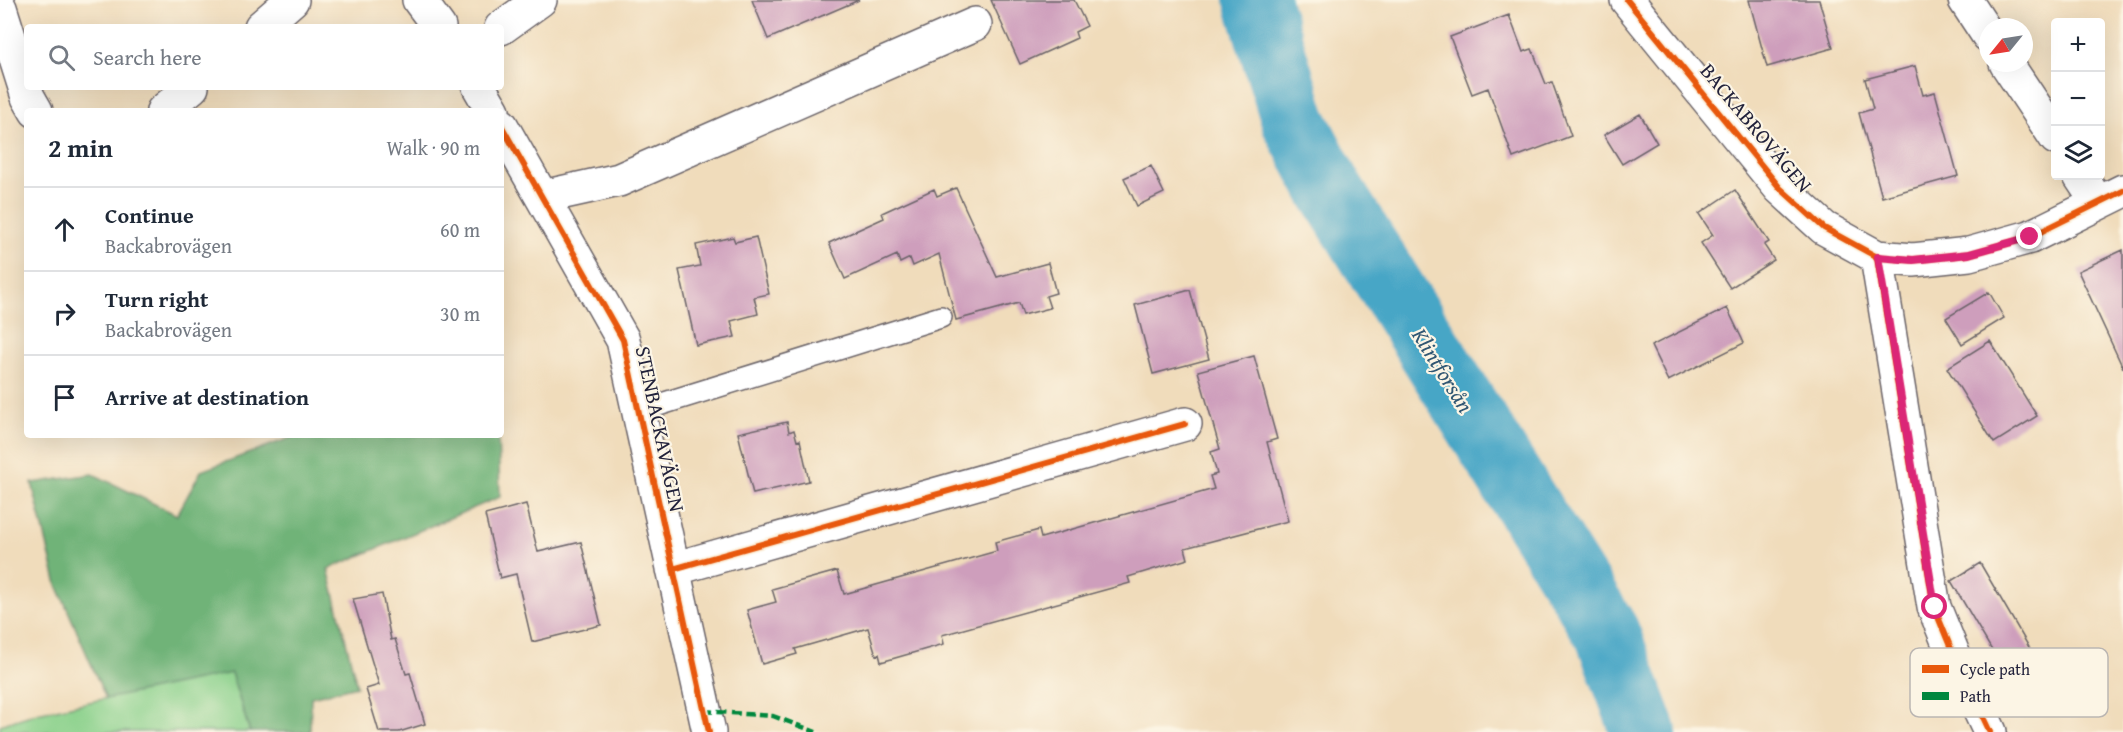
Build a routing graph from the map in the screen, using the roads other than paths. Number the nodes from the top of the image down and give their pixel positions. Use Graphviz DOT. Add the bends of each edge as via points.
graph roads {
  1 [pos="292,0"];
  2 [pos="418,0"];
  3 [pos="540,0"];
  4 [pos="1627,0"];
  5 [pos="1965,0"];
  6 [pos="0,8"];
  7 [pos="1979,21"];
  8 [pos="264,24"];
  9 [pos="437,24"];
  10 [pos="975,24"];
  11 [pos="504,26"];
  12 [pos="2012,72"];
  13 [pos="24,84"];
  14 [pos="26,90"];
  15 [pos="188,90"];
  16 [pos="481,90"];
  17 [pos="34,108"];
  18 [pos="167,108"];
  19 [pos="491,108"];
  20 [pos="504,130"];
  21 [pos="2051,132"];
  22 [pos="2086,180"];
  23 [pos="542,197"];
  24 [pos="2110,197"];
  25 [pos="1878,257"];
  26 [pos="941,317"];
  27 [pos="639,411"];
  28 [pos="1185,424"];
  29 [pos="673,569"];
  30 [pos="1951,648"];
  31 [pos="1983,717"];
  32 [pos="709,732"];
  33 [pos="1990,732"];
  1 -- 8 [label="street"];
  2 -- 9 [label="street"];
  3 -- 11 [label="street"];
  4 -- 25 [label="street, BACKABROVÄGEN" via="1780,188 1824,228"];
  5 -- 7 [label="street"];
  6 -- 13 [label="street"];
  10 -- 23 [label="street" via="619,180"];
  12 -- 21 [label="street"];
  14 -- 17 [label="street"];
  15 -- 18 [label="street"];
  16 -- 19 [label="street"];
  20 -- 23 [label="street, STENBACKAVÄGEN"];
  22 -- 24 [label="street"];
  23 -- 27 [label="street, STENBACKAVÄGEN" via="623,340"];
  24 -- 25 [label="street, BACKABROVÄGEN" via="2030,237 1969,254 1913,260"];
  25 -- 30 [label="street" via="1935,607"];
  26 -- 27 [label="lane"];
  27 -- 29 [label="street, STENBACKAVÄGEN"];
  28 -- 29 [label="street"];
  29 -- 32 [label="street, STENBACKAVÄGEN"];
  31 -- 33 [label="street"];
}
